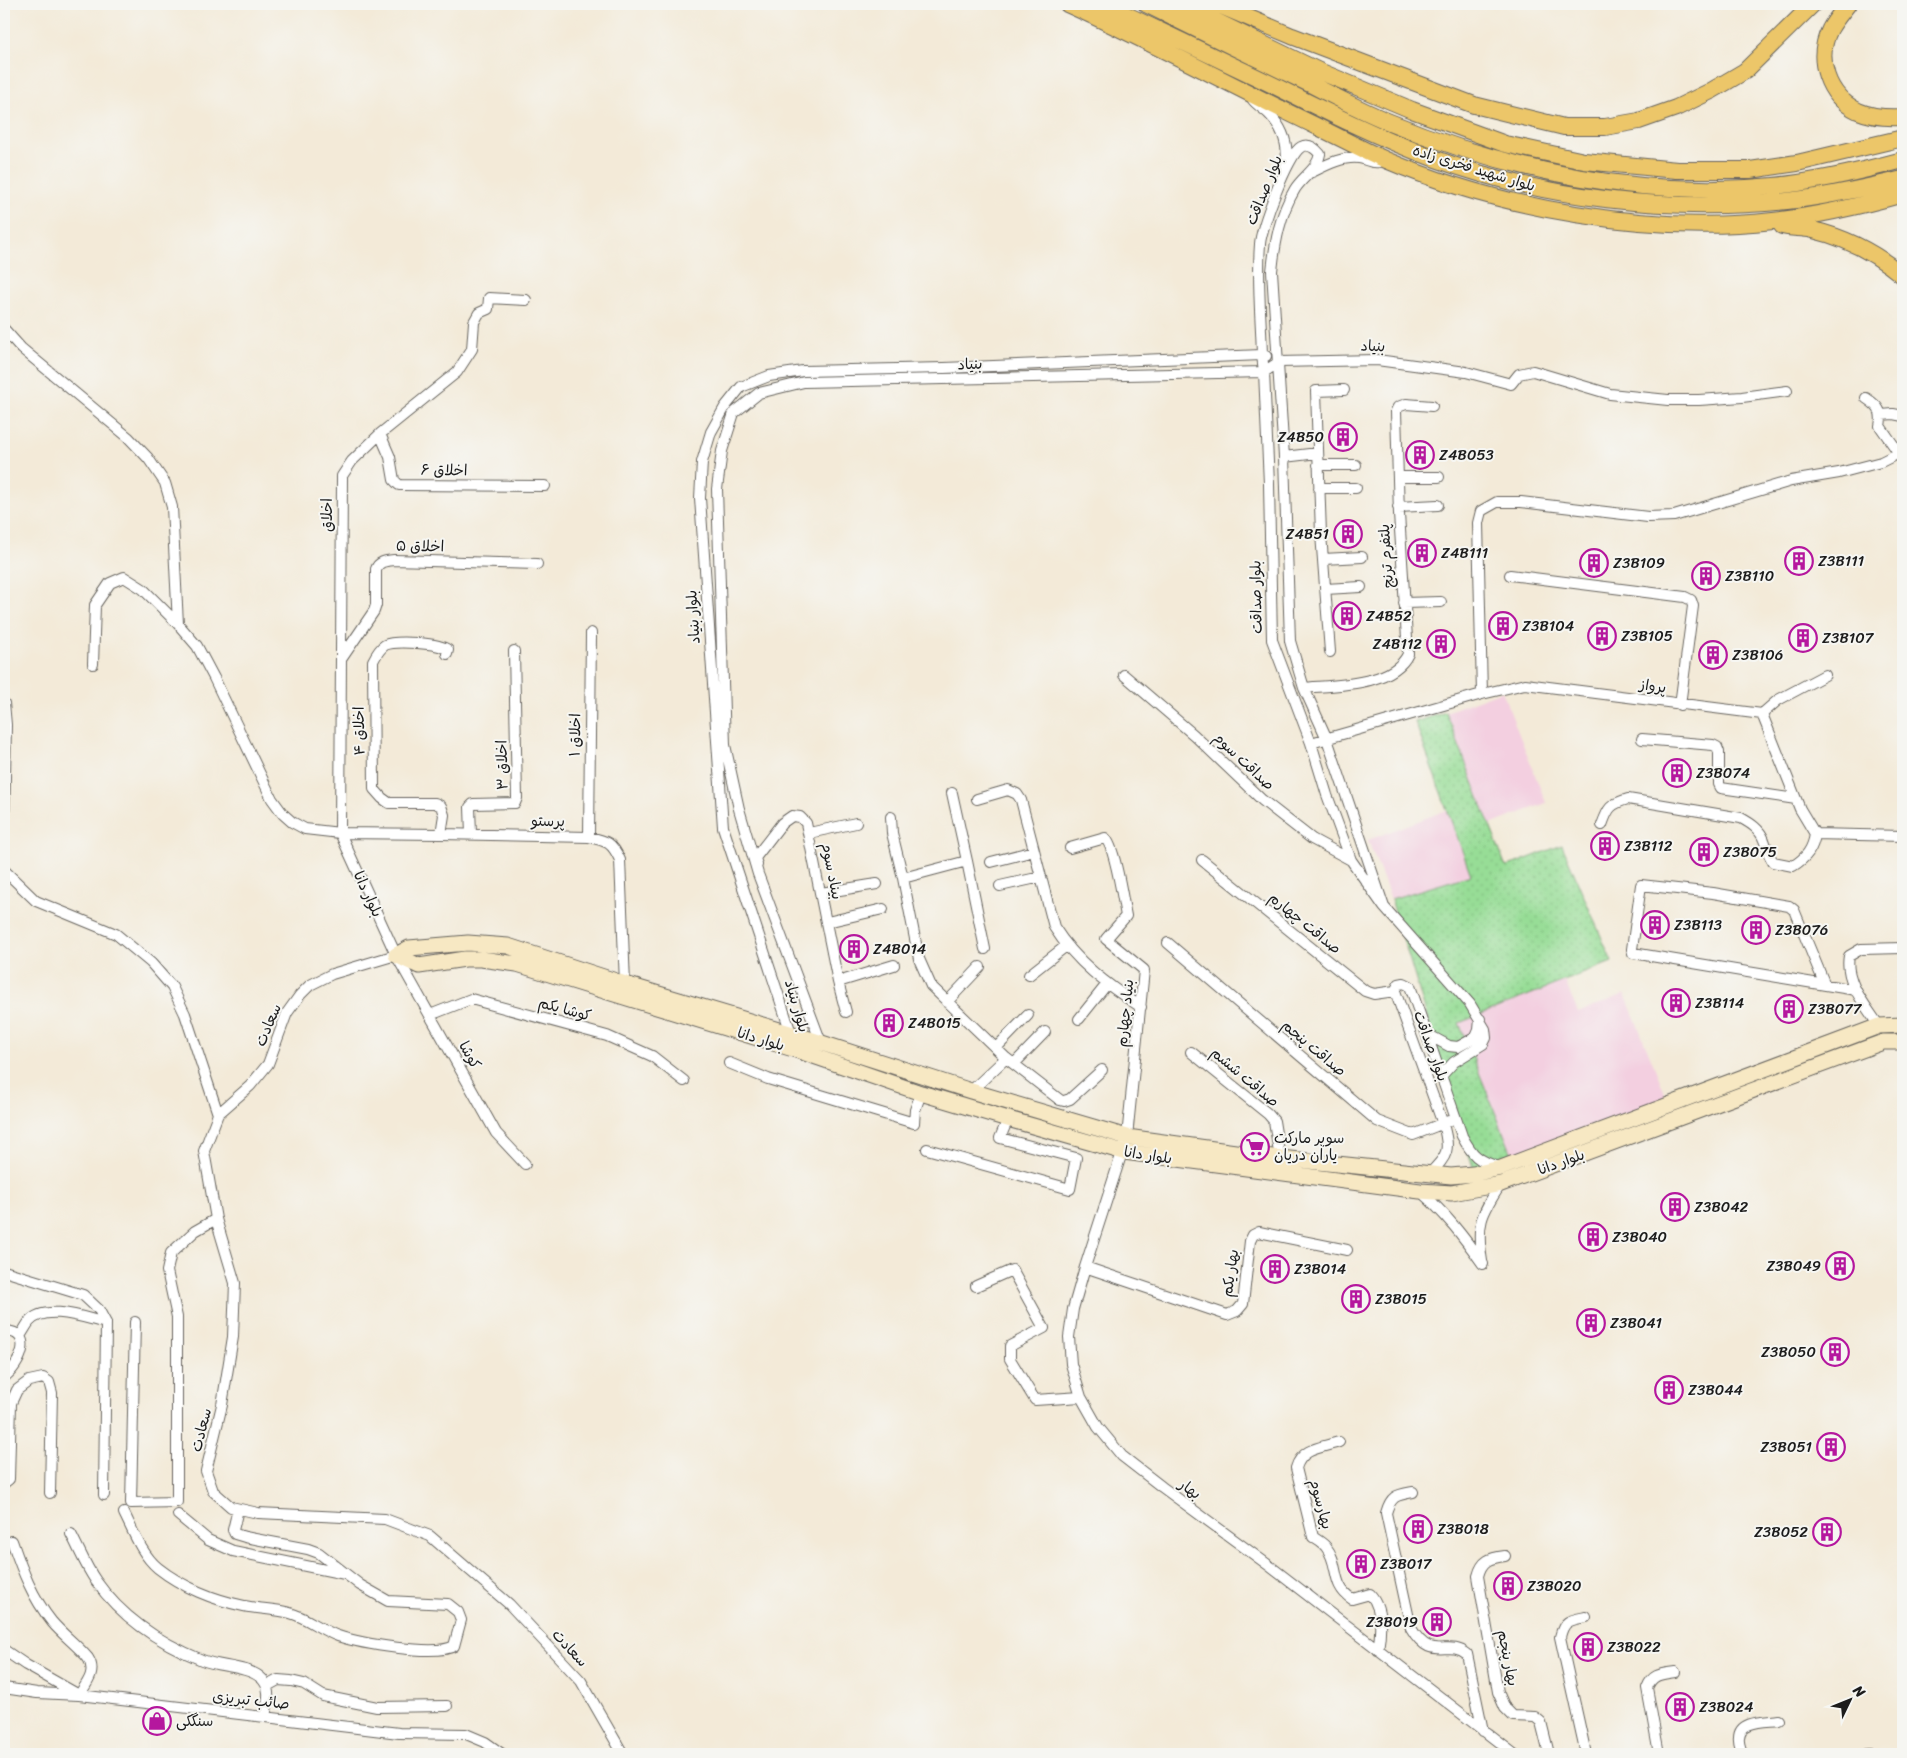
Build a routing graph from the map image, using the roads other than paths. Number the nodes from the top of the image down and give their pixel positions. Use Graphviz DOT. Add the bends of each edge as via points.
graph roads {
  1 [pos="1067,4"];
  2 [pos="1104,4"];
  3 [pos="1146,4"];
  4 [pos="1180,4"];
  5 [pos="1216,4"];
  6 [pos="1813,4"];
  7 [pos="1848,4"];
  8 [pos="1249,94"];
  9 [pos="1903,117"];
  10 [pos="1903,138"];
  11 [pos="1386,160"];
  12 [pos="1903,160"];
  13 [pos="1286,169"];
  14 [pos="1309,174"];
  15 [pos="1903,179"];
  16 [pos="1903,194"];
  17 [pos="1774,221"];
  18 [pos="1903,276"];
  19 [pos="526,300"];
  20 [pos="4,329"];
  21 [pos="1262,354"];
  22 [pos="1279,362"];
  23 [pos="1264,372"];
  24 [pos="948,380"];
  25 [pos="1344,390"];
  26 [pos="1787,390"];
  27 [pos="1866,398"];
  28 [pos="1432,406"];
  29 [pos="1882,415"];
  30 [pos="1903,416"];
  31 [pos="380,434"];
  32 [pos="1318,453"];
  33 [pos="1901,453"];
  34 [pos="1284,457"];
  35 [pos="1356,464"];
  36 [pos="1318,465"];
  37 [pos="1398,477"];
  38 [pos="1439,477"];
  39 [pos="545,486"];
  40 [pos="1319,488"];
  41 [pos="1356,488"];
  42 [pos="1438,505"];
  43 [pos="1398,506"];
  44 [pos="1362,557"];
  45 [pos="1323,558"];
  46 [pos="537,564"];
  47 [pos="1510,575"];
  48 [pos="1361,587"];
  49 [pos="1325,589"];
  50 [pos="1441,602"];
  51 [pos="1404,603"];
  52 [pos="178,624"];
  53 [pos="591,634"];
  54 [pos="514,651"];
  55 [pos="1330,652"];
  56 [pos="447,654"];
  57 [pos="342,658"];
  58 [pos="93,664"];
  59 [pos="1124,675"];
  60 [pos="1826,675"];
  61 [pos="1304,688"];
  62 [pos="1482,694"];
  63 [pos="4,703"];
  64 [pos="1680,704"];
  65 [pos="1762,714"];
  66 [pos="1327,739"];
  67 [pos="1642,739"];
  68 [pos="1311,744"];
  69 [pos="952,793"];
  70 [pos="977,799"];
  71 [pos="1796,800"];
  72 [pos="891,817"];
  73 [pos="856,823"];
  74 [pos="1602,825"];
  75 [pos="4,830"];
  76 [pos="340,833"];
  77 [pos="809,833"];
  78 [pos="442,834"];
  79 [pos="471,834"];
  80 [pos="1815,834"];
  81 [pos="1903,836"];
  82 [pos="589,837"];
  83 [pos="1070,848"];
  84 [pos="1034,851"];
  85 [pos="1202,860"];
  86 [pos="1351,860"];
  87 [pos="967,861"];
  88 [pos="991,862"];
  89 [pos="4,870"];
  90 [pos="758,874"];
  91 [pos="1041,877"];
  92 [pos="903,878"];
  93 [pos="876,884"];
  94 [pos="1000,886"];
  95 [pos="821,893"];
  96 [pos="1384,908"];
  97 [pos="883,909"];
  98 [pos="827,922"];
  99 [pos="1168,943"];
  100 [pos="1066,946"];
  101 [pos="1903,948"];
  102 [pos="985,949"];
  103 [pos="396,955"];
  104 [pos="894,965"];
  105 [pos="980,967"];
  106 [pos="1029,975"];
  107 [pos="838,982"];
  108 [pos="625,984"];
  109 [pos="1106,984"];
  110 [pos="1825,985"];
  111 [pos="1856,990"];
  112 [pos="1395,992"];
  113 [pos="948,1002"];
  114 [pos="1141,1007"];
  115 [pos="846,1012"];
  116 [pos="430,1015"];
  117 [pos="1028,1015"];
  118 [pos="1480,1018"];
  119 [pos="1079,1019"];
  120 [pos="1903,1025"];
  121 [pos="1879,1026"];
  122 [pos="1045,1032"];
  123 [pos="1427,1034"];
  124 [pos="792,1042"];
  125 [pos="1903,1042"];
  126 [pos="996,1048"];
  127 [pos="822,1052"];
  128 [pos="1191,1052"];
  129 [pos="1010,1061"];
  130 [pos="729,1063"];
  131 [pos="1102,1070"];
  132 [pos="1442,1074"];
  133 [pos="684,1081"];
  134 [pos="971,1091"];
  135 [pos="921,1093"];
  136 [pos="218,1114"];
  137 [pos="1455,1117"];
  138 [pos="1008,1119"];
  139 [pos="1443,1124"];
  140 [pos="1126,1144"];
  141 [pos="927,1149"];
  142 [pos="1280,1158"];
  143 [pos="525,1164"];
  144 [pos="1502,1168"];
  145 [pos="1429,1174"];
  146 [pos="1501,1184"];
  147 [pos="1420,1191"];
  148 [pos="216,1219"];
  149 [pos="1347,1250"];
  150 [pos="1084,1268"];
  151 [pos="4,1271"];
  152 [pos="976,1286"];
  153 [pos="135,1322"];
  154 [pos="106,1323"];
  155 [pos="4,1331"];
  156 [pos="20,1336"];
  157 [pos="4,1377"];
  158 [pos="1081,1397"];
  159 [pos="1339,1442"];
  160 [pos="4,1483"];
  161 [pos="50,1492"];
  162 [pos="1413,1492"];
  163 [pos="104,1495"];
  164 [pos="238,1509"];
  165 [pos="124,1513"];
  166 [pos="178,1515"];
  167 [pos="71,1534"];
  168 [pos="12,1541"];
  169 [pos="1505,1556"];
  170 [pos="346,1574"];
  171 [pos="1586,1617"];
  172 [pos="4,1650"];
  173 [pos="1378,1650"];
  174 [pos="1675,1672"];
  175 [pos="267,1686"];
  176 [pos="4,1688"];
  177 [pos="79,1695"];
  178 [pos="447,1706"];
  179 [pos="265,1717"];
  180 [pos="1779,1720"];
  181 [pos="1483,1731"];
  182 [pos="502,1754"];
  183 [pos="624,1754"];
  184 [pos="1514,1754"];
  185 [pos="1549,1754"];
  186 [pos="1586,1754"];
  187 [pos="1660,1754"];
  188 [pos="1742,1754"];
  1 -- 8 [label="main road"];
  2 -- 15 [label="main road, بلوار شهید فخری زاده" via="1368,132 1434,158 1542,188 1627,201 1702,205 1820,197"];
  3 -- 12 [label="main road, بلوار شهید فخری زاده" via="1386,121 1516,164 1604,182 1691,189 1774,186 1862,171"];
  4 -- 10 [label="main road" via="1319,71 1412,110 1505,144 1584,161 1677,170 1750,170 1806,162"];
  5 -- 6 [label="main road" via="1474,104 1564,127 1605,127 1639,121 1676,108 1745,71"];
  7 -- 9 [label="main road" via="1830,30 1824,46 1823,64 1827,81 1842,100 1858,111 1887,118"];
  8 -- 11 [label="main road"];
  8 -- 13 [label="street" via="1268,112 1285,139"];
  11 -- 14 [label="street" via="1375,163 1359,158 1343,160"];
  11 -- 17 [label="main road" via="1462,188 1558,212 1617,220 1689,224"];
  13 -- 14 [label="street, بلوار صداقت" via="1298,150 1311,146 1320,154"];
  13 -- 21 [label="street, بلوار صداقت" via="1260,242"];
  14 -- 22 [label="street, بلوار صداقت" via="1296,187 1286,207 1274,247 1272,271"];
  16 -- 17 [label="main road" via="1841,210"];
  17 -- 18 [label="main road" via="1784,227 1805,228 1847,241 1891,265"];
  19 -- 31 [label="street, اخلاق" via="489,298 488,309 474,322 472,349 457,372"];
  20 -- 52 [label="street" via="21,348 128,437 165,483 172,506"];
  21 -- 22 [label="street"];
  21 -- 23 [label="street, بلوار صداقت"];
  21 -- 124 [label="street, بلوار بنیاد" via="803,372 769,376 741,387 725,407 711,432 702,462 700,498 723,827"];
  22 -- 23 [label="street"];
  22 -- 26 [label="street, بنیاد" via="1377,360 1466,372 1511,384 1519,374 1533,371 1610,394 1668,400 1742,397"];
  22 -- 34 [label="street, بلوار صداقت"];
  23 -- 24 [label="street, بنیاد"];
  23 -- 68 [label="street, بلوار صداقت" via="1272,640"];
  24 -- 90 [label="street, بلوار بنیاد" via="804,382 759,394 734,413 722,451 717,489 725,746"];
  25 -- 32 [label="street" via="1316,391"];
  27 -- 29 [label="street" via="1877,406"];
  28 -- 37 [label="street, پلتفرم ترنج" via="1406,404 1396,411"];
  29 -- 30 [label="street"];
  29 -- 33 [label="street" via="1880,426"];
  31 -- 39 [label="street, اخلاق ۶" via="398,485"];
  31 -- 57 [label="street, اخلاق" via="352,461 342,476"];
  32 -- 34 [label="street"];
  32 -- 36 [label="street"];
  33 -- 62 [label="street" via="1881,462 1791,481 1674,516 1648,517 1521,502 1497,502 1481,510 1478,523"];
  34 -- 61 [label="street, بلوار صداقت" via="1290,641"];
  35 -- 36 [label="street"];
  36 -- 40 [label="street"];
  37 -- 38 [label="street"];
  37 -- 43 [label="street, پلتفرم ترنج"];
  40 -- 41 [label="street"];
  40 -- 45 [label="street"];
  42 -- 43 [label="street, پلتفرم ترنج"];
  43 -- 51 [label="street, پلتفرم ترنج"];
  44 -- 45 [label="street"];
  45 -- 49 [label="street"];
  46 -- 57 [label="street, اخلاق ۵" via="384,561 376,569 374,611"];
  47 -- 64 [label="street" via="1691,600 1693,606"];
  48 -- 49 [label="street"];
  49 -- 55 [label="street"];
  50 -- 51 [label="street, پلتفرم ترنج"];
  51 -- 61 [label="street, پلتفرم ترنج" via="1408,654 1399,666 1368,680"];
  52 -- 58 [label="street, پرستو" via="143,589 124,577 110,583 95,605"];
  52 -- 76 [label="street, پرستو" via="197,646 272,799 283,814 305,829"];
  53 -- 82 [label="street, اخلاق ۱"];
  54 -- 79 [label="street, اخلاق ۳" via="517,798 515,803 473,804 470,807"];
  56 -- 78 [label="street, اخلاق ۴" via="448,650 442,646 401,642 386,644 373,661 374,789 389,803 435,803 441,806 444,815"];
  57 -- 76 [label="street, اخلاق"];
  59 -- 86 [label="street, صداقت سوم" via="1194,735 1262,800 1312,839"];
  60 -- 65 [label="street" via="1778,700"];
  61 -- 66 [label="street, بلوار صداقت"];
  62 -- 64 [label="street, پرواز" via="1525,684"];
  62 -- 66 [label="street, پرواز"];
  63 -- 75 [label="street"];
  64 -- 65 [label="street, پرواز"];
  65 -- 71 [label="street"];
  66 -- 68 [label="street, پرواز"];
  66 -- 96 [label="street, بلوار صداقت"];
  67 -- 71 [label="street" via="1713,745 1719,752 1721,788"];
  68 -- 86 [label="street, بلوار صداقت"];
  69 -- 87 [label="street"];
  70 -- 84 [label="street" via="1008,790 1018,794"];
  71 -- 80 [label="street"];
  72 -- 92 [label="street"];
  73 -- 77 [label="street"];
  74 -- 80 [label="street" via="1608,809 1616,802 1628,799 1741,818 1756,827 1773,862 1793,866 1804,859 1813,845"];
  76 -- 78 [label="street, پرستو"];
  76 -- 103 [label="street, بلوار دانا"];
  77 -- 90 [label="street, بیناد سوم" via="800,817 792,816 782,823 755,858"];
  77 -- 95 [label="street, بیناد سوم"];
  78 -- 79 [label="street, پرستو"];
  79 -- 82 [label="street, پرستو"];
  80 -- 81 [label="street"];
  82 -- 108 [label="street, پرستو" via="606,841 615,848 620,860"];
  83 -- 114 [label="street, بنیاد چهارم" via="1105,838 1111,845 1126,916 1106,939 1144,970"];
  84 -- 88 [label="street"];
  84 -- 91 [label="street"];
  85 -- 112 [label="street, صداقت چهارم" via="1365,991 1374,994"];
  86 -- 96 [label="street, بلوار صداقت"];
  87 -- 92 [label="street"];
  87 -- 102 [label="street"];
  89 -- 136 [label="street" via="36,901 116,934 151,963 172,988 185,1014"];
  90 -- 127 [label="street, بلوار بنیاد"];
  91 -- 94 [label="street"];
  91 -- 100 [label="street" via="1054,927"];
  92 -- 113 [label="street" via="919,959 931,986"];
  93 -- 95 [label="street"];
  95 -- 98 [label="street, بیناد سوم"];
  96 -- 118 [label="street, بلوار صداقت"];
  97 -- 98 [label="street"];
  98 -- 107 [label="street, بیناد سوم"];
  99 -- 139 [label="street, صداقت پنجم" via="1377,1121 1413,1135"];
  100 -- 106 [label="street"];
  100 -- 109 [label="street"];
  101 -- 111 [label="street" via="1861,949 1849,956 1847,966"];
  103 -- 108 [label="street, بلوار دانا" via="409,948 468,943 508,946"];
  103 -- 116 [label="street, کوشا"];
  103 -- 124 [label="street, بلوار دانا" via="419,966 465,959 517,964"];
  103 -- 136 [label="street, سعادت" via="332,974 310,985 287,1013 268,1064 250,1086"];
  104 -- 107 [label="street"];
  105 -- 113 [label="street"];
  107 -- 115 [label="street, بیناد سوم"];
  108 -- 124 [label="street, بلوار دانا"];
  109 -- 114 [label="street"];
  109 -- 119 [label="street"];
  110 -- 110 [label="street" via="1794,910 1789,906 1713,892 1641,885 1633,953"];
  110 -- 111 [label="street"];
  111 -- 121 [label="street"];
  112 -- 123 [label="street, بلوار صداقت" via="1399,984 1410,986"];
  112 -- 139 [label="street, بلوار صداقت"];
  113 -- 126 [label="street"];
  114 -- 140 [label="street, بنیاد چهارم"];
  116 -- 133 [label="street, کوشا یکم" via="471,998 608,1036 652,1056"];
  116 -- 143 [label="street, کوشا" via="496,1133"];
  117 -- 126 [label="street"];
  118 -- 123 [label="street, بلوار صداقت" via="1476,1037 1458,1047 1449,1046"];
  118 -- 132 [label="street, بلوار صداقت" via="1485,1029 1483,1044 1454,1062"];
  120 -- 121 [label="street, بلوار دانا"];
  121 -- 144 [label="street, بلوار دانا"];
  122 -- 129 [label="street"];
  123 -- 132 [label="street, بلوار صداقت"];
  124 -- 127 [label="street, بلوار دانا"];
  125 -- 146 [label="street, بلوار دانا" via="1883,1042"];
  126 -- 129 [label="street"];
  127 -- 134 [label="street, بلوار دانا"];
  127 -- 135 [label="street, بلوار دانا"];
  128 -- 142 [label="street, صداقت ششم" via="1274,1121"];
  129 -- 131 [label="street" via="1064,1101"];
  129 -- 134 [label="street"];
  130 -- 135 [label="street" via="768,1079 914,1123"];
  132 -- 137 [label="street, بلوار صداقت"];
  134 -- 140 [label="street, بلوار دانا"];
  135 -- 138 [label="street, بلوار دانا"];
  136 -- 148 [label="street, سعادت" via="204,1151"];
  137 -- 139 [label="street, صداقت پنجم"];
  137 -- 144 [label="street, بلوار صداقت" via="1470,1151 1483,1162"];
  138 -- 140 [label="street, بلوار دانا"];
  138 -- 141 [label="street" via="1000,1138 1076,1158 1070,1189"];
  139 -- 145 [label="street, بلوار صداقت" via="1448,1142 1447,1154"];
  140 -- 142 [label="street, بلوار دانا"];
  140 -- 147 [label="street, بلوار دانا"];
  140 -- 150 [label="street, بهار"];
  142 -- 145 [label="street, بلوار دانا"];
  144 -- 145 [label="street, بلوار دانا" via="1451,1176"];
  146 -- 147 [label="street, بلوار دانا" via="1452,1193"];
  146 -- 147 [label="street" via="1480,1221 1478,1240 1483,1264 1460,1232"];
  148 -- 153 [label="street" via="195,1231 171,1253 167,1271 177,1318 177,1502 131,1503"];
  148 -- 164 [label="street, سعادت" via="236,1283 230,1356 206,1471 213,1491"];
  149 -- 150 [label="street, بهار یکم" via="1259,1232 1253,1235 1243,1304 1227,1315"];
  150 -- 158 [label="street, بهار" via="1069,1337 1071,1364"];
  151 -- 154 [label="street" via="83,1295 99,1310"];
  152 -- 158 [label="street" via="1012,1270 1044,1328 1010,1346 1010,1358 1034,1400"];
  154 -- 156 [label="street" via="58,1312 42,1314 30,1321"];
  154 -- 163 [label="street"];
  155 -- 156 [label="street"];
  156 -- 157 [label="street" via="23,1341 21,1356"];
  158 -- 173 [label="street, بهار" via="1098,1427 1122,1456"];
  159 -- 173 [label="street, بهارسوم" via="1304,1453 1296,1468 1312,1538 1325,1546 1332,1557 1338,1584 1344,1594 1352,1599 1370,1594 1375,1599 1381,1631"];
  160 -- 161 [label="street" via="9,1479 11,1403 17,1390 29,1381 42,1378 49,1382 52,1393"];
  162 -- 181 [label="street" via="1397,1495 1389,1502 1386,1512 1411,1628 1418,1640 1429,1647 1460,1648 1467,1654"];
  164 -- 170 [label="street" via="235,1534 308,1549 319,1553"];
  164 -- 183 [label="street, سعادت" via="258,1514 385,1519 430,1536 509,1604 581,1681"];
  165 -- 170 [label="street" via="140,1545 156,1567 182,1584 226,1602 291,1613 337,1635 365,1643 431,1650 448,1650 454,1646 461,1620 458,1612 448,1604 388,1601"];
  166 -- 170 [label="street" via="208,1540 233,1551"];
  167 -- 175 [label="street" via="95,1581 119,1609 143,1629 204,1661 260,1677"];
  168 -- 177 [label="street" via="35,1598 52,1622 92,1664 92,1672"];
  169 -- 185 [label="street, بهار پنجم" via="1489,1558 1481,1566 1478,1576 1498,1692 1505,1708 1513,1716 1535,1717 1542,1722"];
  171 -- 186 [label="street" via="1571,1620 1563,1627 1560,1637"];
  172 -- 177 [label="street, صائب تبریزی"];
  173 -- 181 [label="street, بهار"];
  174 -- 187 [label="street" via="1656,1675 1647,1688"];
  175 -- 178 [label="street" via="278,1680 291,1681 304,1684 323,1696 377,1707"];
  175 -- 179 [label="street"];
  176 -- 177 [label="street"];
  177 -- 179 [label="street, صائب تبریزی"];
  179 -- 182 [label="street, صائب تبریزی" via="399,1733 466,1734"];
  180 -- 188 [label="street" via="1748,1724 1740,1731 1738,1739"];
  181 -- 184 [label="street, بهار"];
}
